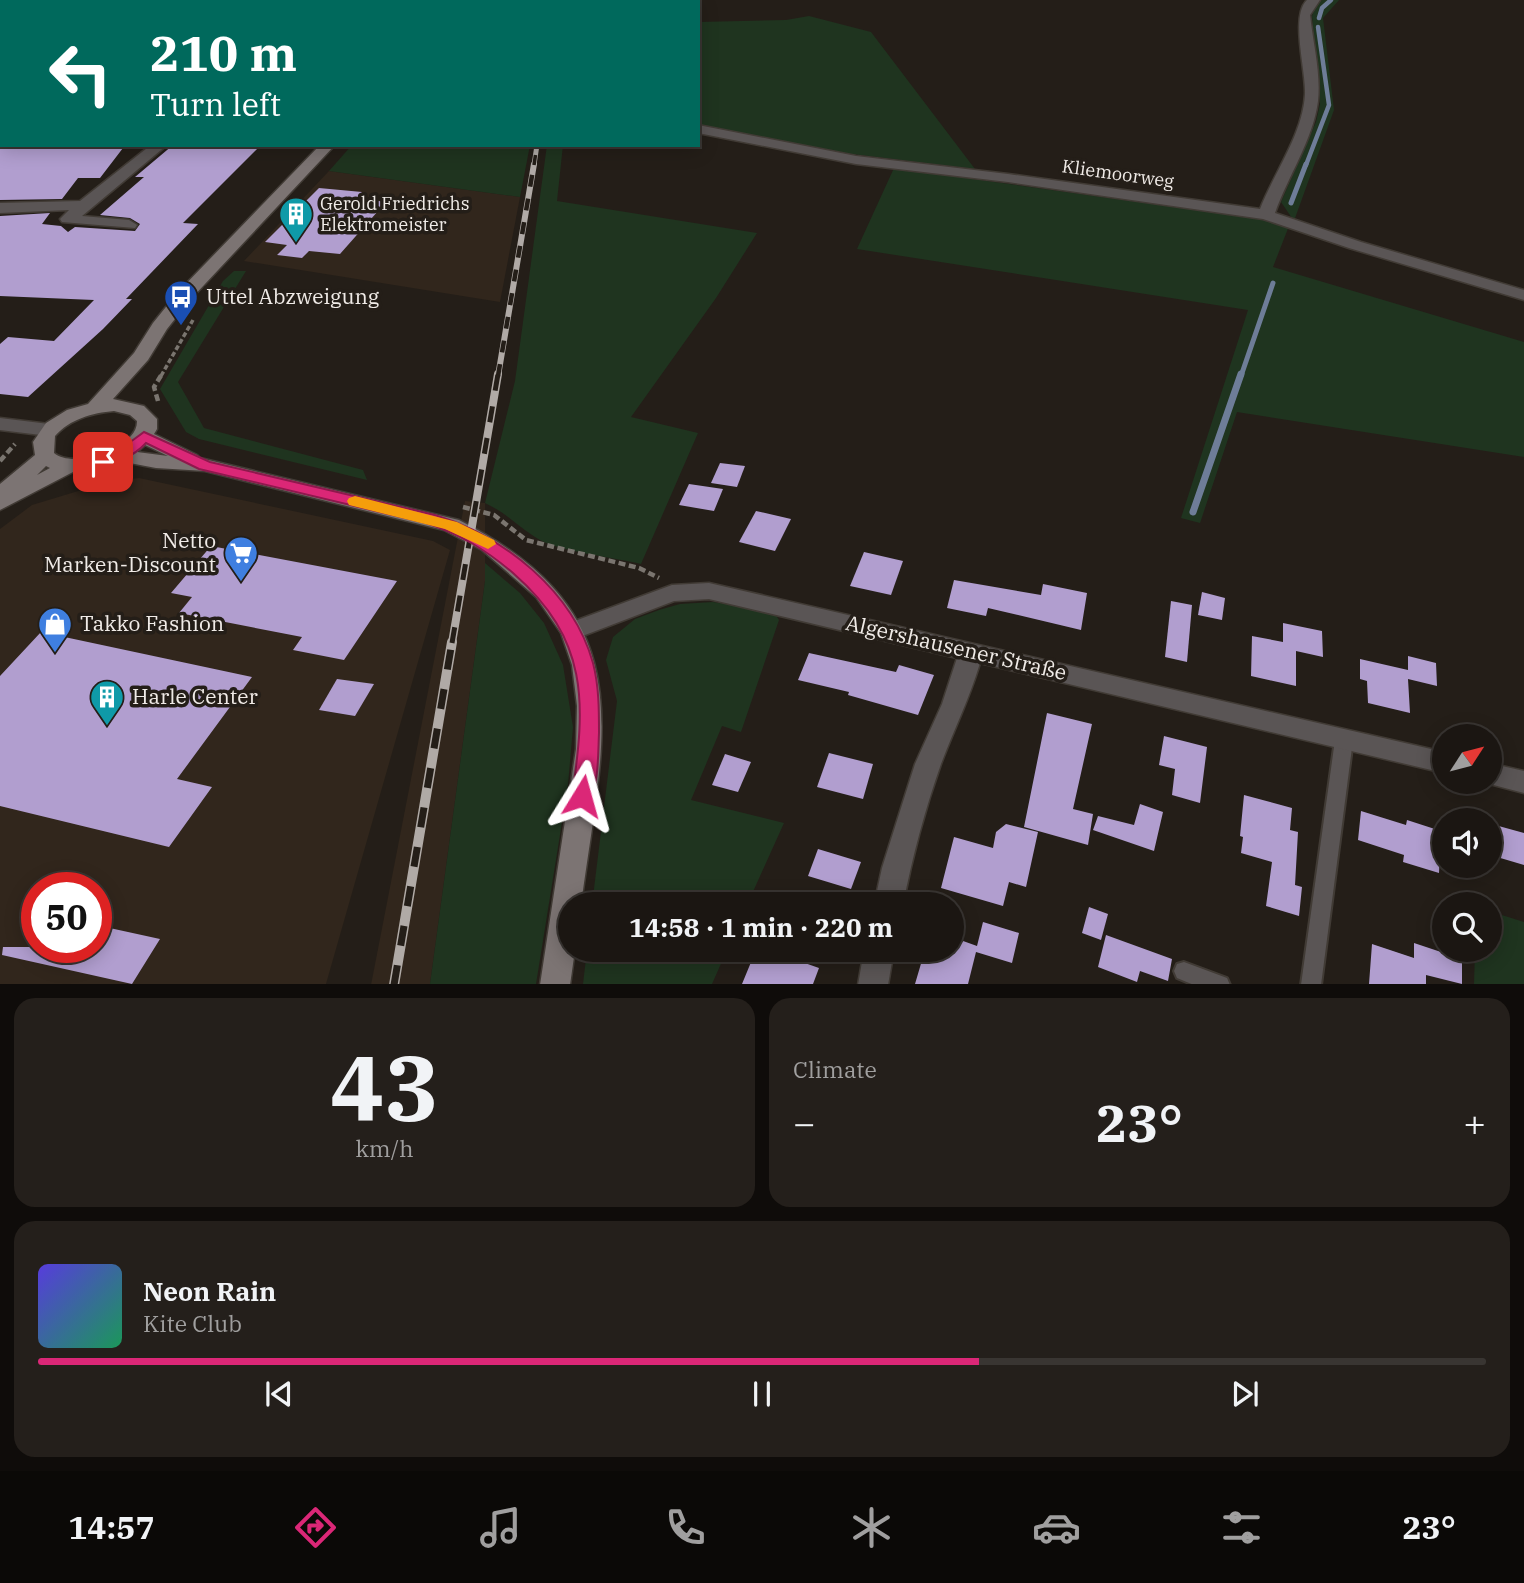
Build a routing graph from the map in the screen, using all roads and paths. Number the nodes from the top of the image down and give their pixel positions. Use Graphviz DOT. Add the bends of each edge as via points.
graph roads {
  1 [pos="1314,0"];
  2 [pos="700,129"];
  3 [pos="157,147"];
  4 [pos="326,147"];
  5 [pos="84,205"];
  6 [pos="0,208"];
  7 [pos="1266,215"];
  8 [pos="129,225"];
  9 [pos="1524,295"];
  10 [pos="194,318"];
  11 [pos="142,356"];
  12 [pos="159,403"];
  13 [pos="95,407"];
  14 [pos="128,407"];
  15 [pos="0,424"];
  16 [pos="49,430"];
  17 [pos="144,437"];
  18 [pos="120,455"];
  19 [pos="46,457"];
  20 [pos="69,466"];
  21 [pos="205,466"];
  22 [pos="0,495"];
  23 [pos="0,503"];
  24 [pos="572,631"];
  25 [pos="971,652"];
  26 [pos="1344,740"];
  27 [pos="1432,760"];
  28 [pos="1502,777"];
  29 [pos="1524,782"];
  30 [pos="891,892"];
  31 [pos="877,962"];
  32 [pos="1184,971"];
  33 [pos="555,984"];
  34 [pos="873,984"];
  35 [pos="1217,984"];
  36 [pos="1311,984"];
  1 -- 7 [label="street" via="1304,15 1311,100"];
  2 -- 7 [label="street, Kliemoorweg" via="856,160"];
  3 -- 5 [label="street"];
  4 -- 11 [label="main road" via="184,296"];
  5 -- 6 [label="street"];
  5 -- 8 [label="street" via="68,219"];
  7 -- 9 [label="street, Kliemoorweg"];
  10 -- 12 [label="path" via="154,387"];
  11 -- 13 [label="main road"];
  11 -- 14 [label="main road"];
  13 -- 14 [label="main road"];
  13 -- 16 [label="main road"];
  14 -- 17 [label="main road" via="146,418"];
  15 -- 16 [label="street"];
  16 -- 19 [label="main road" via="41,449"];
  17 -- 18 [label="main road"];
  17 -- 21 [label="main road"];
  18 -- 20 [label="main road"];
  18 -- 21 [label="main road"];
  19 -- 20 [label="main road"];
  19 -- 22 [label="main road"];
  20 -- 23 [label="main road"];
  21 -- 24 [label="main road" via="451,525 491,545 518,567 544,592"];
  24 -- 25 [label="street, Algershausener Straße" via="672,593 709,590"];
  24 -- 33 [label="main road" via="584,665 590,706 589,749"];
  25 -- 26 [label="street, Algershausener Straße"];
  25 -- 30 [label="street" via="955,704 928,764"];
  26 -- 27 [label="street, Algershausener Straße"];
  26 -- 36 [label="lane"];
  28 -- 29 [label="street"];
  31 -- 34 [label="street"];
  32 -- 35 [label="lane"];
}
